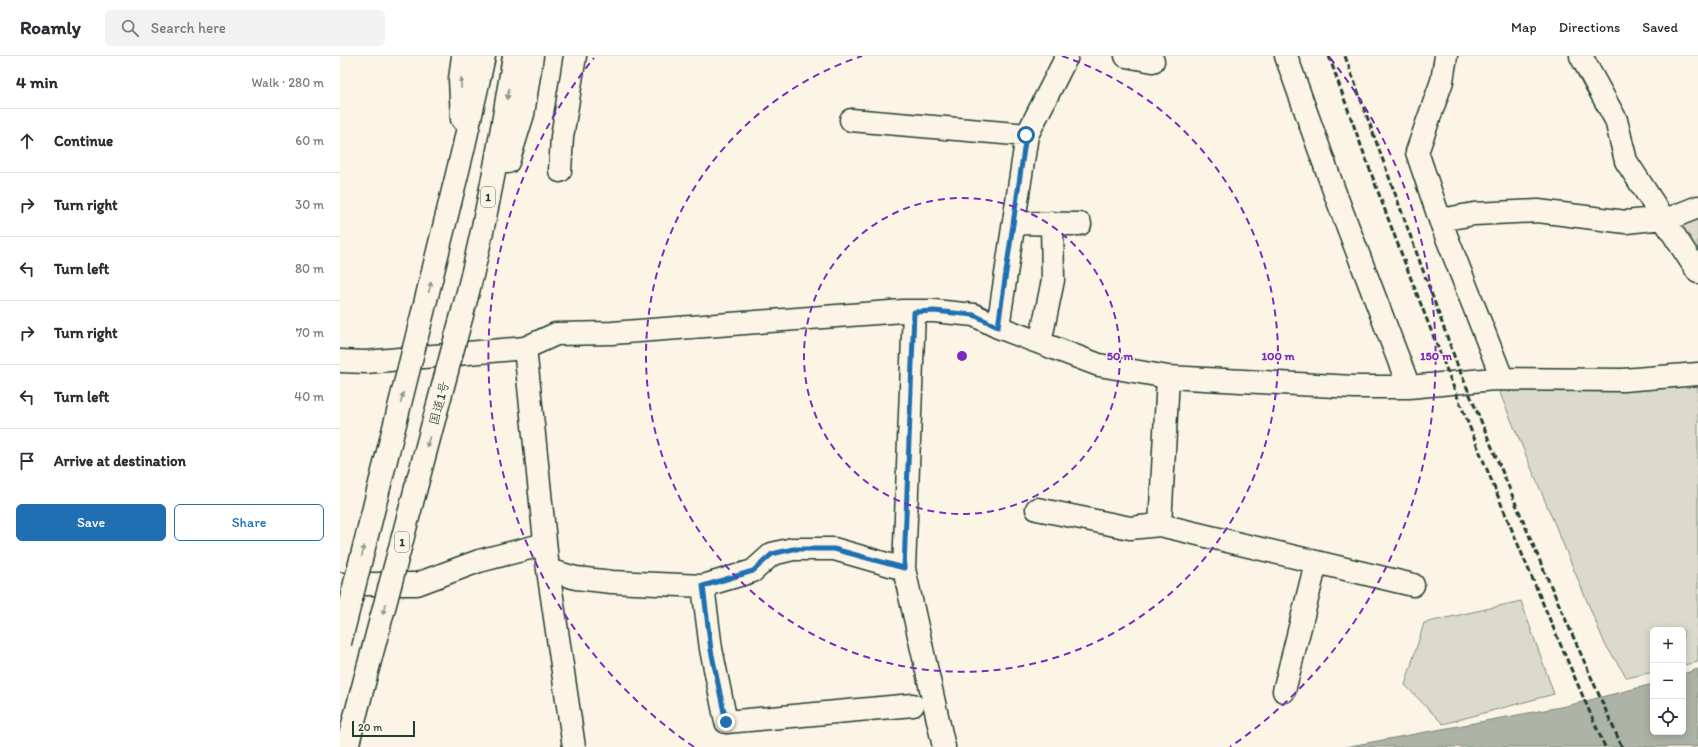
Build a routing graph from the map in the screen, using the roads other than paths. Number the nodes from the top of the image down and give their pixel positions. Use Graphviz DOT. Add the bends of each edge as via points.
graph roads {
  1 [pos="463,56"];
  2 [pos="484,56"];
  3 [pos="514,56"];
  4 [pos="532,56"];
  5 [pos="575,56"];
  6 [pos="1068,56"];
  7 [pos="1126,56"];
  8 [pos="1286,56"];
  9 [pos="1446,56"];
  10 [pos="1581,56"];
  11 [pos="1153,60"];
  12 [pos="850,120"];
  13 [pos="1026,135"];
  14 [pos="463,150"];
  15 [pos="560,171"];
  16 [pos="1698,207"];
  17 [pos="1663,218"];
  18 [pos="1440,220"];
  19 [pos="1014,223"];
  20 [pos="1052,223"];
  21 [pos="1080,224"];
  22 [pos="1698,272"];
  23 [pos="467,299"];
  24 [pos="914,312"];
  25 [pos="998,327"];
  26 [pos="1040,343"];
  27 [pos="525,348"];
  28 [pos="340,361"];
  29 [pos="1698,374"];
  30 [pos="1168,377"];
  31 [pos="1502,378"];
  32 [pos="1409,387"];
  33 [pos="1037,509"];
  34 [pos="1160,526"];
  35 [pos="545,544"];
  36 [pos="1316,563"];
  37 [pos="904,568"];
  38 [pos="548,570"];
  39 [pos="340,584"];
  40 [pos="1413,585"];
  41 [pos="703,586"];
  42 [pos="340,643"];
  43 [pos="1284,691"];
  44 [pos="913,704"];
  45 [pos="347,747"];
  46 [pos="574,747"];
  47 [pos="944,747"];
  14 -- 1 [label="main road, one-way" via="460,79"];
  2 -- 14 [label="main road"];
  3 -- 23 [label="main road, 国道1号 / 1, one-way" via="503,124"];
  4 -- 23 [label="main road, 1" via="523,114"];
  5 -- 15 [label="main road" via="562,137"];
  6 -- 13 [label="main road"];
  7 -- 11 [label="main road"];
  8 -- 32 [label="main road"];
  9 -- 18 [label="main road" via="1442,81 1418,152"];
  10 -- 17 [label="main road" via="1616,120 1626,161"];
  12 -- 13 [label="main road"];
  13 -- 19 [label="main road"];
  42 -- 14 [label="main road, one-way, bridge"];
  16 -- 17 [label="main road"];
  17 -- 18 [label="main road" via="1626,222 1538,211 1474,214"];
  17 -- 22 [label="main road"];
  18 -- 31 [label="main road"];
  19 -- 20 [label="main road"];
  19 -- 25 [label="main road"];
  20 -- 21 [label="main road"];
  20 -- 26 [label="main road" via="1053,280"];
  23 -- 45 [label="main road, 国道1号 / 1, one-way, bridge"];
  24 -- 25 [label="main road" via="974,315"];
  24 -- 27 [label="main road" via="612,333 556,334"];
  24 -- 37 [label="main road"];
  25 -- 26 [label="main road"];
  26 -- 30 [label="main road" via="1099,365"];
  27 -- 28 [label="main road" via="366,362"];
  27 -- 35 [label="main road"];
  29 -- 31 [label="main road" via="1623,380"];
  30 -- 32 [label="main road"];
  30 -- 34 [label="main road"];
  31 -- 32 [label="main road"];
  33 -- 34 [label="main road" via="1130,528"];
  34 -- 36 [label="main road"];
  35 -- 38 [label="main road"];
  35 -- 39 [label="main road" via="479,561 417,584"];
  36 -- 40 [label="main road"];
  36 -- 43 [label="main road"];
  37 -- 41 [label="main road" via="834,549 793,549 772,554 753,571"];
  37 -- 47 [label="main road"];
  38 -- 41 [label="main road" via="576,578 612,582"];
  38 -- 46 [label="main road"];
  41 -- 44 [label="main road" via="711,650 726,722"];
}
